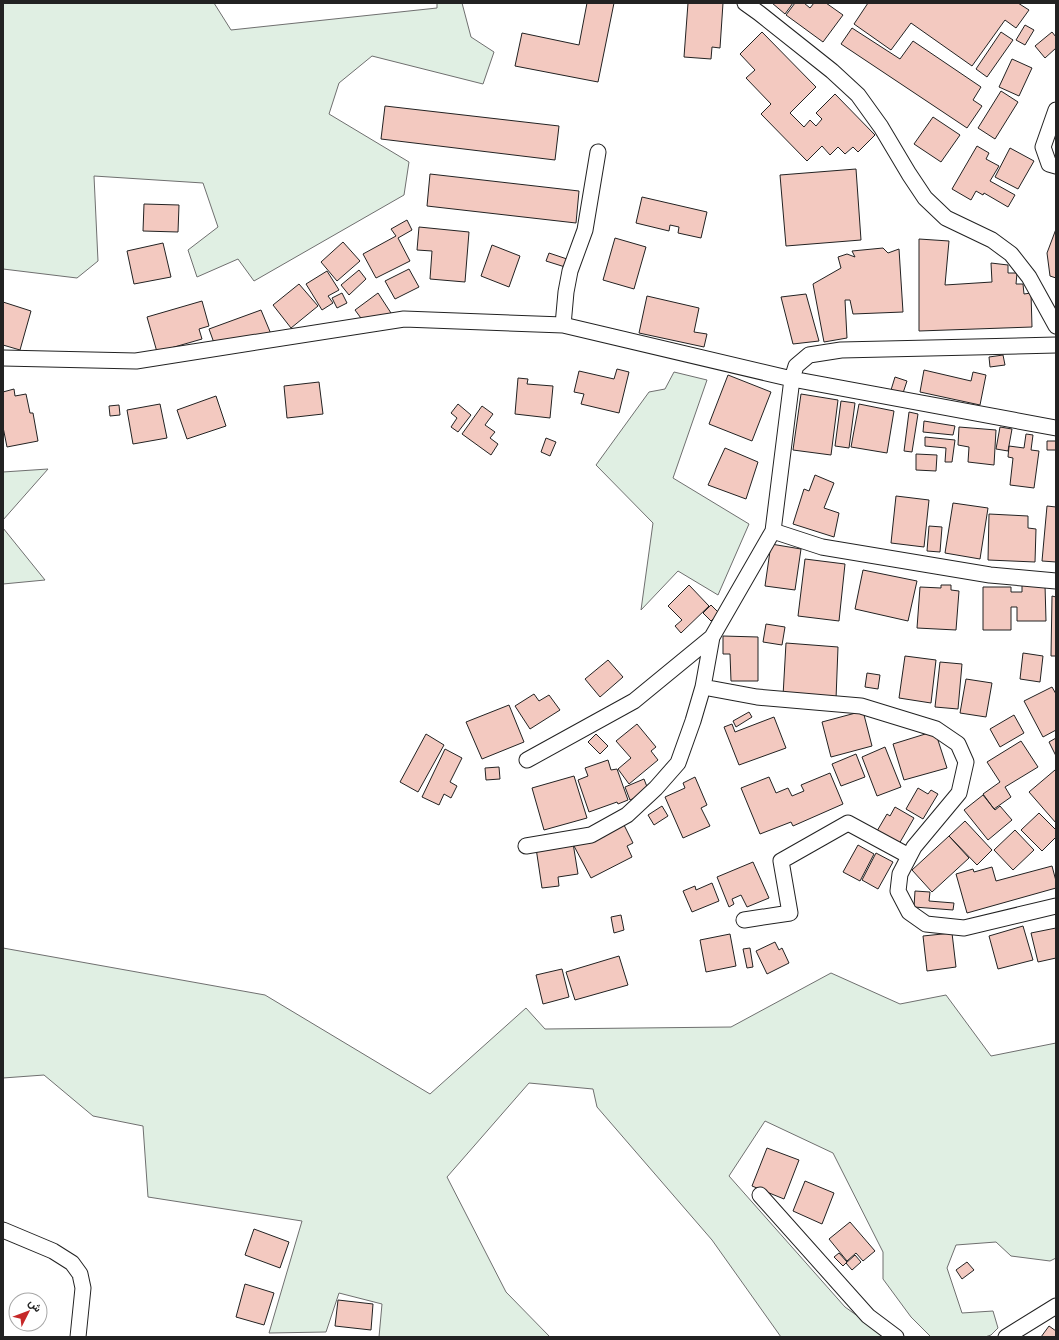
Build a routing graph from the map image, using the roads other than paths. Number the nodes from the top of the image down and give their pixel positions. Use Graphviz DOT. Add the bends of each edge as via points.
graph roads {
  1 [pos="745,3"];
  2 [pos="1056,110"];
  3 [pos="598,152"];
  4 [pos="1056,166"];
  5 [pos="563,325"];
  6 [pos="1056,326"];
  7 [pos="1056,345"];
  8 [pos="3,358"];
  9 [pos="792,379"];
  10 [pos="1056,428"];
  11 [pos="773,531"];
  12 [pos="1056,581"];
  13 [pos="712,637"];
  14 [pos="703,687"];
  15 [pos="527,760"];
  16 [pos="526,846"];
  17 [pos="909,856"];
  18 [pos="1056,906"];
  19 [pos="744,920"];
  20 [pos="760,1195"];
  21 [pos="3,1230"];
  22 [pos="1056,1306"];
  23 [pos="78,1337"];
  24 [pos="896,1337"];
  25 [pos="1006,1337"];
  1 -- 6 [label="street" via="858,95 925,198 946,218 992,240 1011,254 1029,277"];
  2 -- 4 [label="street" via="1043,147 1049,164"];
  3 -- 5 [label="street" via="585,230 570,271"];
  5 -- 8 [label="street" via="404,319 136,361"];
  5 -- 9 [label="street"];
  7 -- 9 [label="street" via="841,350 809,355 796,366"];
  9 -- 10 [label="street"];
  9 -- 11 [label="street"];
  11 -- 12 [label="street" via="822,547 990,575"];
  11 -- 13 [label="street"];
  13 -- 14 [label="street"];
  13 -- 15 [label="street" via="634,701"];
  14 -- 16 [label="street" via="678,763 627,815 591,835"];
  14 -- 17 [label="street" via="757,697 861,706 936,729 958,744 966,762 959,793"];
  17 -- 18 [label="street" via="900,874 898,891 909,912 926,924 964,928"];
  17 -- 19 [label="street" via="848,823 781,861 790,913"];
  20 -- 24 [label="street" via="868,1316"];
  21 -- 23 [label="street" via="53,1251 72,1263 80,1274 83,1288"];
  22 -- 25 [label="street"];
}
